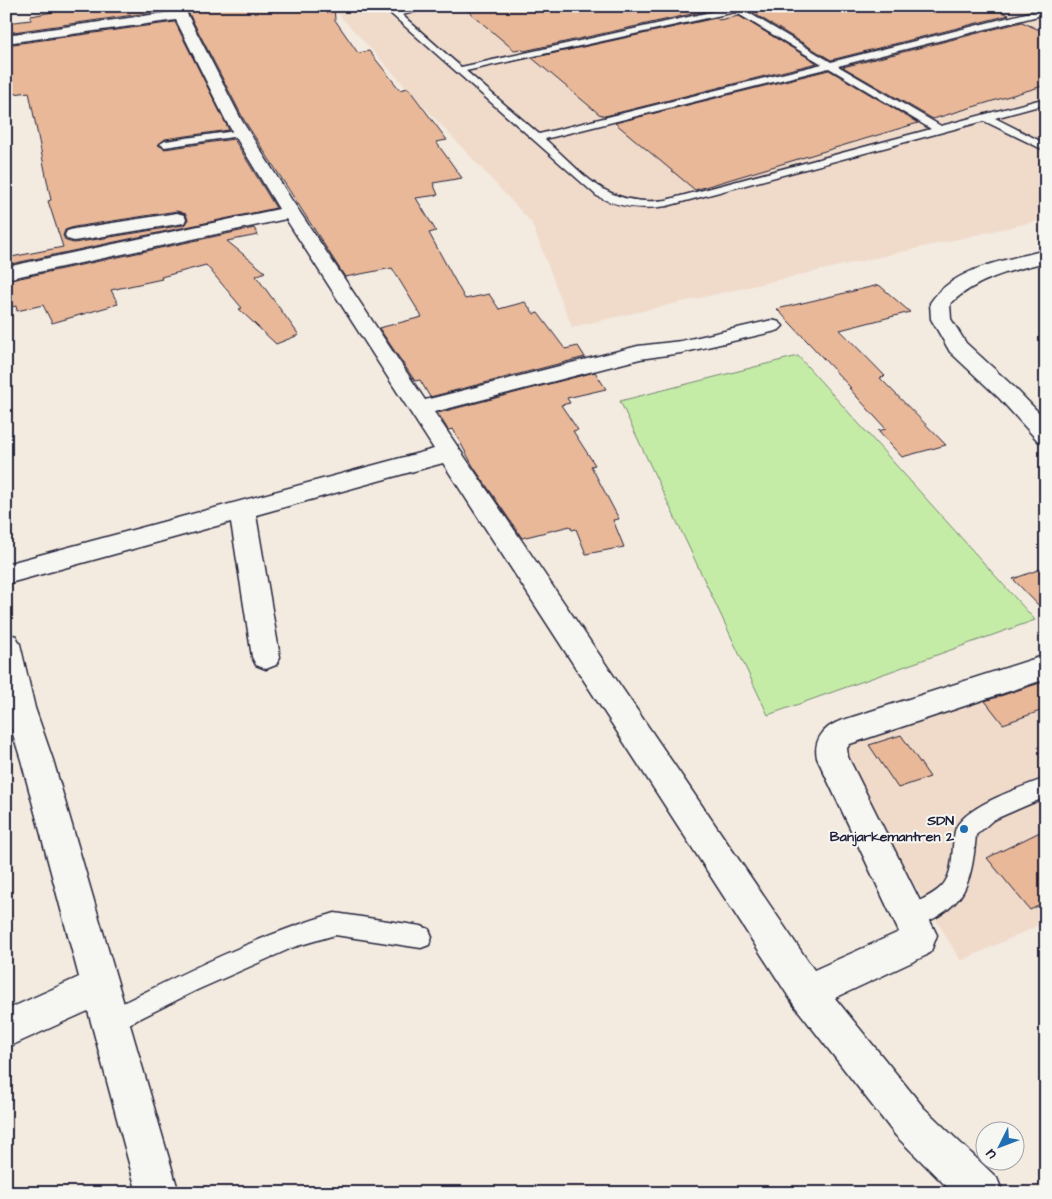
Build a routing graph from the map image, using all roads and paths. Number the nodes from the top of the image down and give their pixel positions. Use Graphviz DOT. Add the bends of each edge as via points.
graph roads {
  1 [pos="432,6"];
  2 [pos="751,6"];
  3 [pos="1028,6"];
  4 [pos="734,8"];
  5 [pos="390,10"];
  6 [pos="177,11"];
  7 [pos="1044,13"];
  8 [pos="6,39"];
  9 [pos="832,64"];
  10 [pos="459,70"];
  11 [pos="1046,101"];
  12 [pos="987,118"];
  13 [pos="939,129"];
  14 [pos="242,133"];
  15 [pos="536,138"];
  16 [pos="165,144"];
  17 [pos="1046,148"];
  18 [pos="286,205"];
  19 [pos="74,235"];
  20 [pos="1046,256"];
  21 [pos="6,273"];
  22 [pos="772,326"];
  23 [pos="420,408"];
  24 [pos="1046,435"];
  25 [pos="448,452"];
  26 [pos="242,509"];
  27 [pos="6,574"];
  28 [pos="6,644"];
  29 [pos="266,657"];
  30 [pos="1046,667"];
  31 [pos="13,710"];
  32 [pos="1046,787"];
  33 [pos="911,918"];
  34 [pos="421,937"];
  35 [pos="99,987"];
  36 [pos="807,992"];
  37 [pos="109,1022"];
  38 [pos="6,1029"];
  39 [pos="158,1193"];
  40 [pos="982,1193"];
  1 -- 5 [label="lane"];
  2 -- 4 [label="lane"];
  3 -- 7 [label="lane"];
  4 -- 9 [label="lane"];
  4 -- 10 [label="lane"];
  5 -- 10 [label="lane"];
  6 -- 8 [label="street"];
  6 -- 14 [label="street"];
  7 -- 9 [label="lane"];
  9 -- 13 [label="lane"];
  9 -- 15 [label="lane"];
  10 -- 15 [label="lane"];
  11 -- 12 [label="lane"];
  12 -- 13 [label="lane"];
  12 -- 17 [label="lane"];
  13 -- 15 [label="lane" via="677,201 647,206 628,205 601,194"];
  14 -- 16 [label="lane"];
  14 -- 18 [label="street"];
  18 -- 19 [label="street"];
  18 -- 21 [label="street"];
  18 -- 23 [label="street"];
  20 -- 24 [label="street" via="976,277 951,290 940,303 941,319 958,347"];
  22 -- 23 [label="street" via="681,347 638,353"];
  23 -- 25 [label="street"];
  25 -- 26 [label="street"];
  25 -- 36 [label="street"];
  26 -- 27 [label="street"];
  26 -- 29 [label="street"];
  28 -- 31 [label="street"];
  30 -- 33 [label="street" via="840,734 833,740 833,758"];
  31 -- 35 [label="street" via="37,760"];
  32 -- 33 [label="lane" via="986,813 966,830 960,878 939,905"];
  33 -- 36 [label="street" via="918,930 918,939"];
  34 -- 37 [label="lane" via="335,924 292,938 189,982"];
  35 -- 37 [label="street"];
  35 -- 38 [label="street"];
  36 -- 40 [label="street" via="910,1122"];
  37 -- 39 [label="street"];
}
